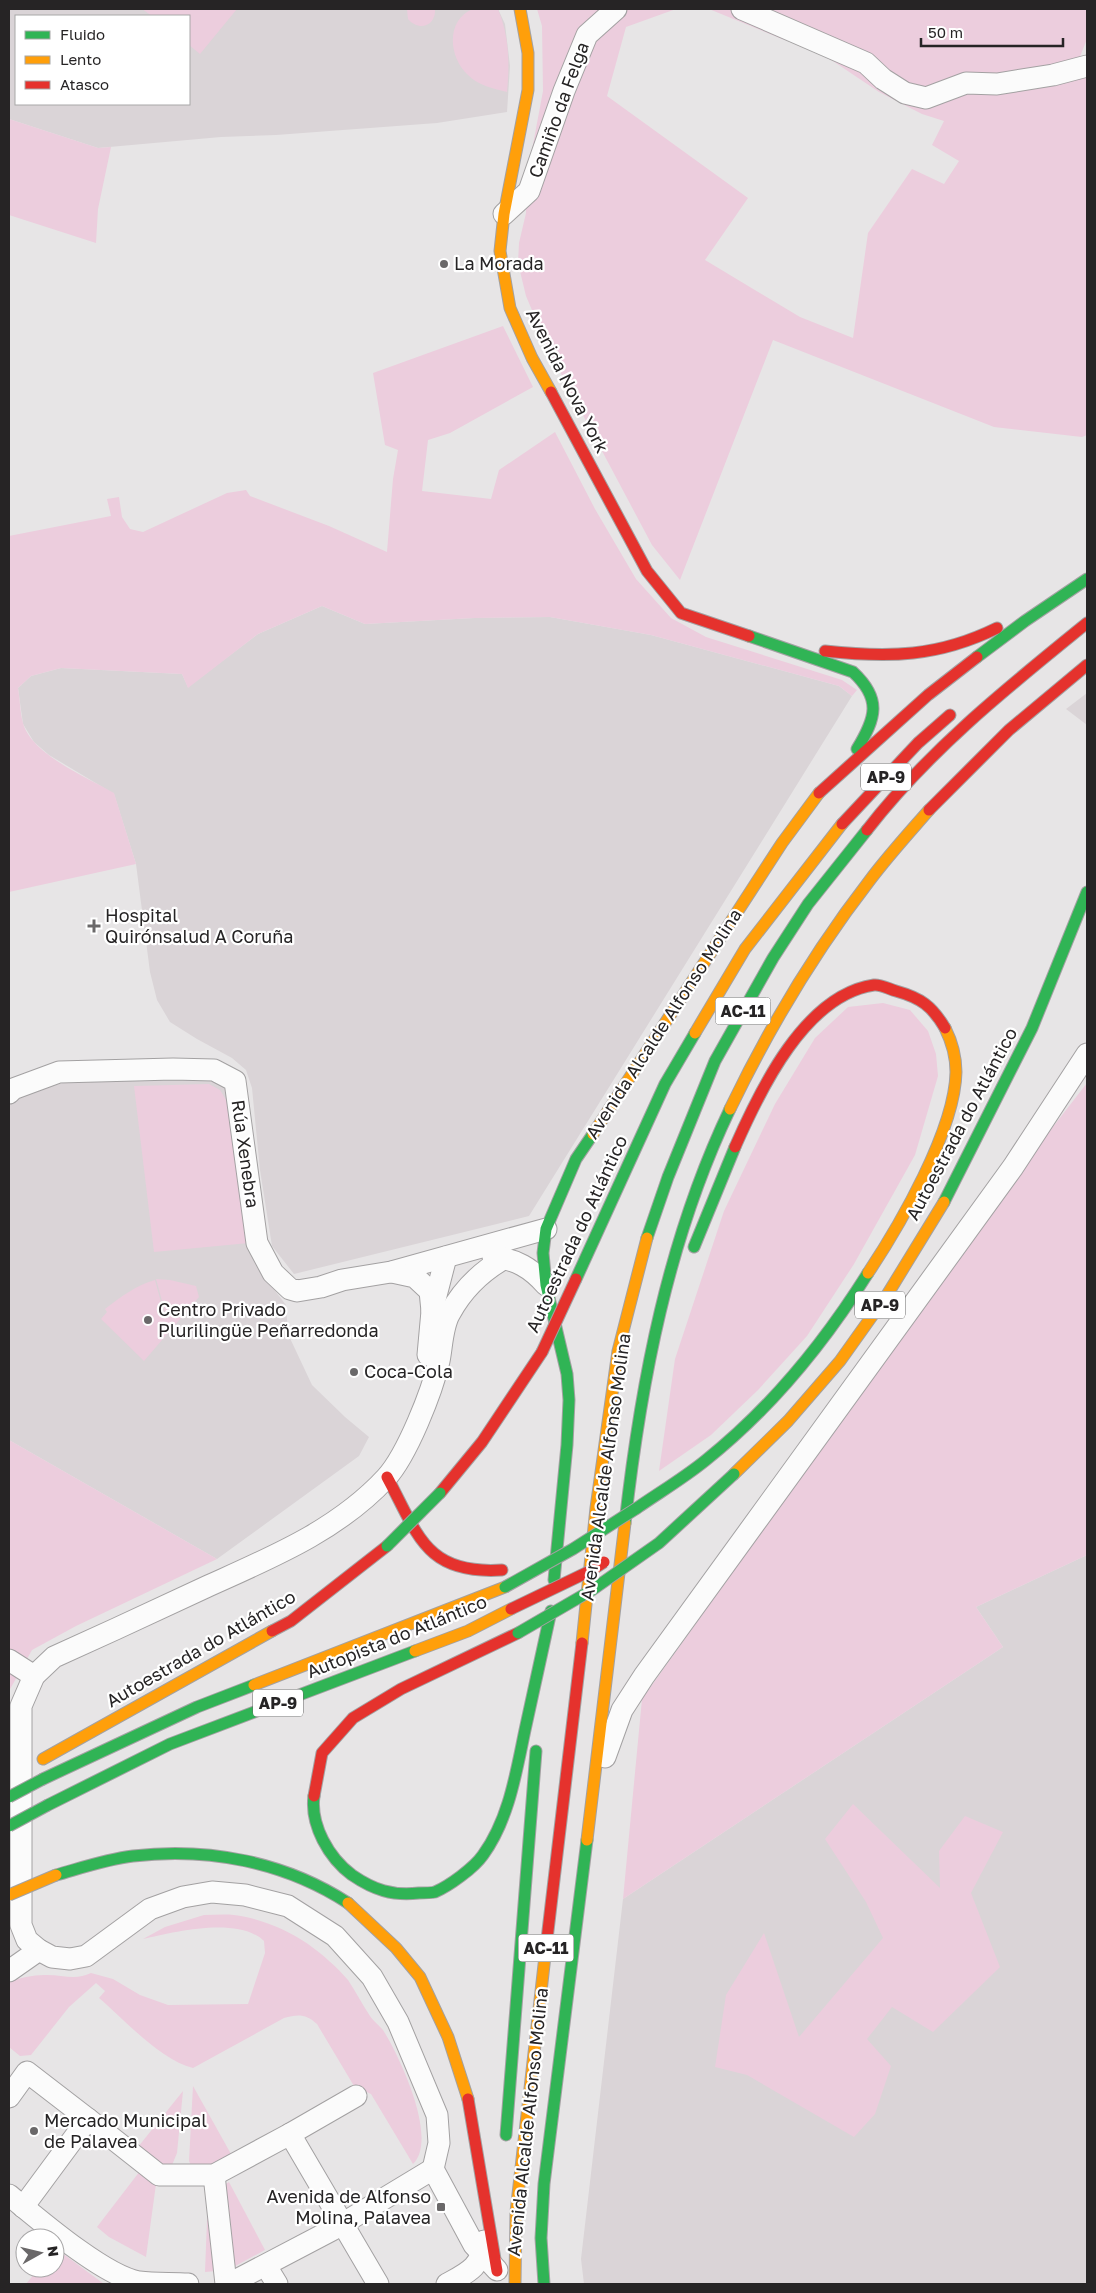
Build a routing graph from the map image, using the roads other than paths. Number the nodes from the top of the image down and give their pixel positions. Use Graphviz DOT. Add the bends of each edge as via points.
graph roads {
  1 [pos="520,9"];
  2 [pos="616,9"];
  3 [pos="742,9"];
  4 [pos="1087,66"];
  5 [pos="504,214"];
  6 [pos="1087,578"];
  7 [pos="1087,623"];
  8 [pos="780,646"];
  9 [pos="1087,665"];
  10 [pos="962,704"];
  11 [pos="845,767"];
  12 [pos="1087,892"];
  13 [pos="1087,1054"];
  14 [pos="9,1093"];
  15 [pos="546,1229"];
  16 [pos="691,1255"];
  17 [pos="446,1258"];
  18 [pos="506,1258"];
  19 [pos="391,1272"];
  20 [pos="683,1273"];
  21 [pos="546,1285"];
  22 [pos="441,1313"];
  23 [pos="654,1332"];
  24 [pos="734,1474"];
  25 [pos="387,1477"];
  26 [pos="637,1508"];
  27 [pos="670,1517"];
  28 [pos="638,1539"];
  29 [pos="529,1560"];
  30 [pos="506,1568"];
  31 [pos="551,1611"];
  32 [pos="9,1660"];
  33 [pos="34,1676"];
  34 [pos="540,1716"];
  35 [pos="538,1735"];
  36 [pos="9,1778"];
  37 [pos="594,1788"];
  38 [pos="9,1797"];
  39 [pos="9,1826"];
  40 [pos="9,1895"];
  41 [pos="39,1950"];
  42 [pos="9,1971"];
  43 [pos="356,2096"];
  44 [pos="9,2097"];
  45 [pos="88,2119"];
  46 [pos="290,2134"];
  47 [pos="505,2146"];
  48 [pos="433,2169"];
  49 [pos="214,2175"];
  50 [pos="16,2201"];
  51 [pos="493,2217"];
  52 [pos="343,2224"];
  53 [pos="266,2266"];
  54 [pos="493,2270"];
  55 [pos="188,2284"];
  56 [pos="226,2284"];
  57 [pos="230,2284"];
  58 [pos="277,2284"];
  59 [pos="378,2284"];
  60 [pos="447,2284"];
  61 [pos="514,2284"];
  62 [pos="544,2284"];
  1 -- 5 [label="main road, Avenida Nova York" via="528,53 528,90"];
  2 -- 5 [label="street, Camiño da Felga" via="587,35 529,191"];
  3 -- 4 [label="street" via="866,63 905,93 926,98 966,82 997,84"];
  5 -- 8 [label="main road, Avenida Nova York" via="500,251 510,308 532,358 647,571 681,613"];
  6 -- 8 [label="main road" via="1061,588 978,638 941,651 902,657"];
  6 -- 11 [label="main road, Avenida Alcalde Alfonso Molina" via="1025,620 943,683"];
  7 -- 61 [label="main road, Avenida Alcalde Alfonso Molina / AC-11" via="998,694 916,771 808,904 773,958 715,1061 647,1237 616,1361 596,1508 516,2212"];
  8 -- 11 [label="main road" via="853,672 870,689 874,719"];
  9 -- 23 [label="main road, Avenida Alcalde Alfonso Molina / AC-11" via="959,777 862,887 813,958 770,1026 726,1112 694,1193"];
  10 -- 36 [label="main road, Autoestrada do Atlántico / AP-9, bridge" via="918,743 832,834 745,949 665,1084 542,1352 497,1424 469,1461 387,1546 291,1621"];
  11 -- 15 [label="main road, Avenida Alcalde Alfonso Molina" via="821,790 782,842 576,1159"];
  12 -- 24 [label="main road, Autoestrada do Atlántico / AP-9" via="1032,1028 942,1206 887,1295 840,1361 788,1422"];
  13 -- 37 [label="street" via="1013,1167 640,1682 622,1710"];
  14 -- 19 [label="street, Rúa Xenebra" via="59,1072 173,1068 214,1070 235,1081 258,1243 273,1273 290,1289 297,1291"];
  15 -- 17 [label="street, Rúa Xenebra"];
  15 -- 21 [label="main road, Avenida Alcalde Alfonso Molina" via="543,1253"];
  16 -- 26 [label="main road" via="747,1119 797,1036 818,1012 844,992 869,985 892,986 927,1005 948,1032 956,1075 949,1110 936,1147 900,1224 851,1300 792,1379 715,1453"];
  17 -- 18 [label="street, Rúa Xenebra"];
  17 -- 19 [label="street, Rúa Xenebra"];
  17 -- 22 [label="street"];
  18 -- 21 [label="street, Rúa Xenebra" via="525,1266"];
  18 -- 22 [label="street" via="487,1269"];
  19 -- 22 [label="street" via="415,1277 430,1291"];
  20 -- 23 [label="main road"];
  21 -- 31 [label="main road, Avenida Alcalde Alfonso Molina" via="567,1374 569,1400"];
  22 -- 25 [label="street" via="418,1418 405,1449"];
  23 -- 37 [label="main road, Avenida Alcalde Alfonso Molina / AC-11" via="629,1494"];
  24 -- 27 [label="main road, Autoestrada do Atlántico / AP-9, bridge"];
  24 -- 31 [label="main road, bridge" via="659,1543 592,1590 518,1633 400,1689 353,1718 322,1753 313,1800 326,1846 340,1866 382,1892 413,1894 434,1892 462,1875 482,1857 498,1830 513,1786"];
  25 -- 30 [label="main road" via="417,1537 426,1548 439,1557 482,1571"];
  25 -- 33 [label="street" via="357,1505 307,1540 54,1657"];
  26 -- 29 [label="main road, bridge"];
  26 -- 38 [label="main road, bridge" via="573,1550 505,1586 197,1707"];
  28 -- 39 [label="main road, Autopista do Atlántico / AP-9, bridge" via="590,1571 468,1631 170,1744"];
  31 -- 34 [label="main road"];
  32 -- 33 [label="street"];
  33 -- 41 [label="street" via="22,1706 21,1925 27,1940"];
  35 -- 47 [label="main road"];
  37 -- 62 [label="main road, Avenida Alcalde Alfonso Molina / AC-11" via="544,2184 541,2238"];
  40 -- 51 [label="main road, bridge" via="56,1875 104,1861 144,1854 181,1854 272,1866 346,1902 395,1946 419,1976 441,2018 468,2099"];
  41 -- 42 [label="street"];
  41 -- 48 [label="street" via="52,1957 70,1959 86,1956 150,1909 183,1897 212,1892 245,1895 288,1906 335,1936 372,1977 398,2022 437,2115 439,2143"];
  43 -- 46 [label="street"];
  44 -- 45 [label="street" via="27,2072"];
  45 -- 49 [label="street" via="159,2174"];
  45 -- 50 [label="street"];
  46 -- 49 [label="street"];
  46 -- 52 [label="street"];
  48 -- 52 [label="street"];
  48 -- 54 [label="street, Avenida Alcalde Alfonso Molina" via="474,2244"];
  49 -- 56 [label="street"];
  50 -- 55 [label="street" via="86,2255 114,2272 137,2282"];
  51 -- 54 [label="street"];
  52 -- 53 [label="street"];
  52 -- 59 [label="street"];
  53 -- 57 [label="street"];
  53 -- 58 [label="street"];
  54 -- 60 [label="street" via="468,2272"];
}
